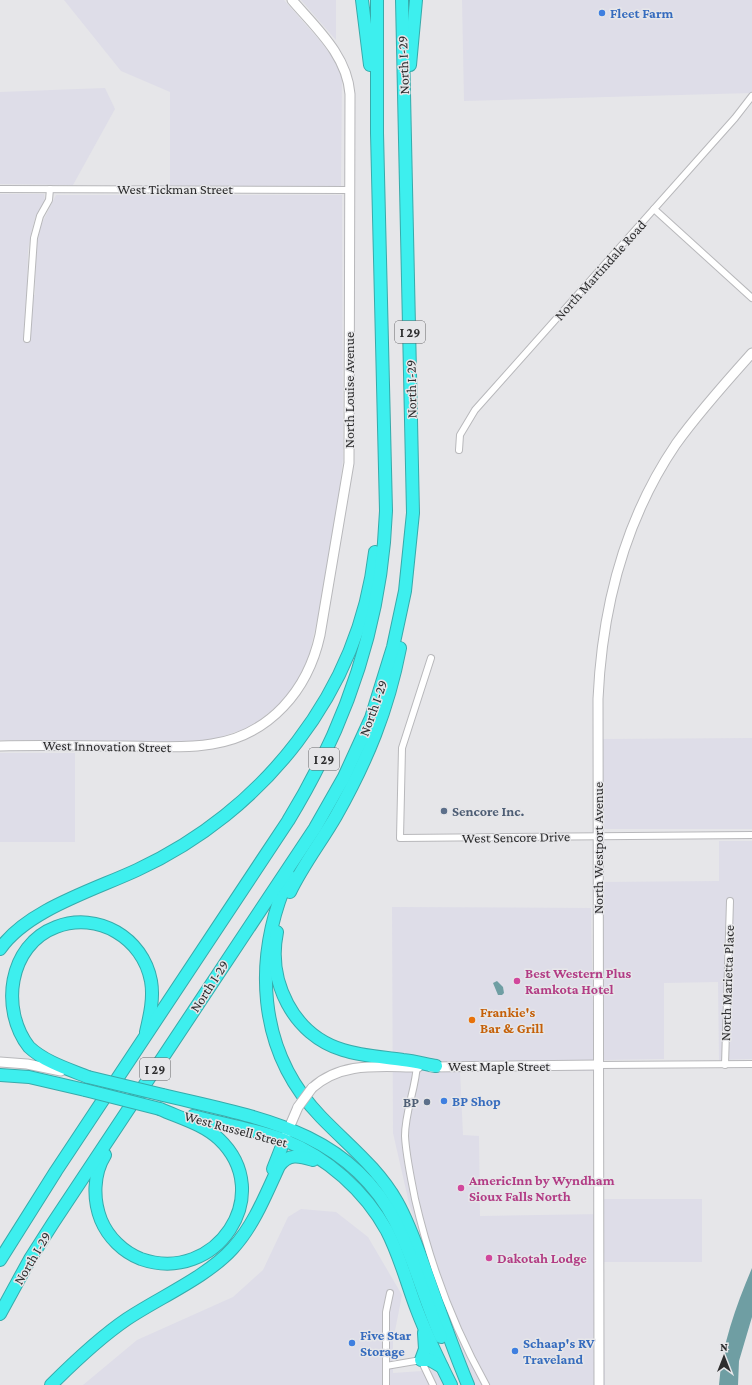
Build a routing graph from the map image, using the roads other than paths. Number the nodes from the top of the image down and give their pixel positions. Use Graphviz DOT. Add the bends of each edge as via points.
graph roads {
  1 [pos="292,0"];
  2 [pos="362,0"];
  3 [pos="377,0"];
  4 [pos="402,0"];
  5 [pos="416,0"];
  6 [pos="752,96"];
  7 [pos="377,133"];
  8 [pos="405,138"];
  9 [pos="0,189"];
  10 [pos="50,189"];
  11 [pos="349,190"];
  12 [pos="654,209"];
  13 [pos="752,298"];
  14 [pos="27,339"];
  15 [pos="752,353"];
  16 [pos="384,436"];
  17 [pos="459,450"];
  18 [pos="405,591"];
  19 [pos="431,658"];
  20 [pos="214,744"];
  21 [pos="0,746"];
  22 [pos="315,828"];
  23 [pos="752,835"];
  24 [pos="598,836"];
  25 [pos="730,901"];
  26 [pos="0,949"];
  27 [pos="144,1038"];
  28 [pos="0,1062"];
  29 [pos="752,1064"];
  30 [pos="417,1065"];
  31 [pos="598,1065"];
  32 [pos="725,1065"];
  33 [pos="436,1066"];
  34 [pos="2,1075"];
  35 [pos="88,1077"];
  36 [pos="160,1109"];
  37 [pos="126,1113"];
  38 [pos="289,1128"];
  39 [pos="284,1140"];
  40 [pos="326,1163"];
  41 [pos="254,1216"];
  42 [pos="0,1260"];
  43 [pos="390,1293"];
  44 [pos="0,1314"];
  45 [pos="422,1321"];
  46 [pos="420,1360"];
  47 [pos="386,1366"];
  48 [pos="442,1367"];
  49 [pos="51,1385"];
  50 [pos="386,1385"];
  51 [pos="433,1385"];
  52 [pos="451,1385"];
  53 [pos="464,1385"];
  54 [pos="468,1385"];
  55 [pos="486,1385"];
  56 [pos="599,1385"];
  1 -- 11 [label="street, North Louise Avenue" via="335,50 347,75 350,94"];
  2 -- 7 [label="highway" via="371,69 373,118"];
  3 -- 7 [label="highway, North I-29 / I 29"];
  4 -- 8 [label="highway, North I-29 / I 29"];
  5 -- 8 [label="highway"];
  6 -- 12 [label="street, North Martindale Road"];
  7 -- 16 [label="highway, North I-29 / I 29"];
  8 -- 18 [label="highway, North I-29 / I 29" via="413,493"];
  9 -- 10 [label="street, West Tickman Street"];
  10 -- 11 [label="street, West Tickman Street"];
  10 -- 14 [label="street" via="49,200 40,216 34,238"];
  11 -- 20 [label="street, North Louise Avenue" via="350,463 318,648 305,680 280,710 251,731"];
  12 -- 13 [label="street"];
  12 -- 17 [label="street, North Martindale Road" via="475,410 460,435"];
  15 -- 24 [label="street, North Westport Avenue" via="676,445 644,502 621,558 607,613 599,667"];
  16 -- 26 [label="highway" via="379,463 376,548 366,597 346,660 305,732 261,784 213,826 158,860 32,919 10,936"];
  16 -- 27 [label="highway, North I-29 / I 29" via="386,511 381,572 366,648 346,709 316,775 288,821"];
  18 -- 22 [label="highway, North I-29 / I 29" via="393,647 371,718 347,771"];
  18 -- 30 [label="highway" via="408,603 397,663 390,696 377,734 346,798 290,892 279,925 275,954 277,975 283,995 294,1014 310,1032 342,1050"];
  19 -- 24 [label="street, West Sencore Drive" via="402,748 400,838"];
  20 -- 21 [label="street, West Innovation Street" via="182,747"];
  22 -- 37 [label="highway, North I-29 / I 29"];
  22 -- 54 [label="highway" via="291,870 271,925 266,950 265,988 272,1032 297,1088 320,1117 371,1165 397,1202 410,1228"];
  23 -- 24 [label="street, West Sencore Drive"];
  24 -- 31 [label="street, North Westport Avenue"];
  25 -- 32 [label="street, North Marietta Place"];
  27 -- 35 [label="highway, West Russell Street" via="152,1002 151,980 140,952 130,941 110,928 84,922 56,927 39,936 19,958 11,976 8,1005 13,1023 23,1040 36,1053"];
  27 -- 42 [label="highway, North I-29 / I 29"];
  28 -- 35 [label="street" via="38,1065"];
  29 -- 32 [label="street, West Maple Street"];
  30 -- 33 [label="highway"];
  30 -- 38 [label="street, bridge" via="349,1068 326,1076 312,1088 298,1107"];
  30 -- 55 [label="street" via="405,1130 413,1186 422,1227 441,1287 463,1341"];
  31 -- 32 [label="street, West Maple Street"];
  31 -- 33 [label="street, West Maple Street"];
  31 -- 56 [label="street, North Westport Avenue"];
  34 -- 36 [label="highway, West Russell Street, bridge" via="35,1079"];
  35 -- 38 [label="highway, West Russell Street, bridge" via="266,1120"];
  36 -- 37 [label="highway" via="204,1128 219,1138 234,1160 241,1183 240,1209 226,1236 203,1256 176,1264 148,1261 130,1253 114,1240 99,1214 95,1195 98,1171 120,1132"];
  36 -- 39 [label="highway, West Russell Street"];
  37 -- 44 [label="highway, North I-29 / I 29" via="30,1259"];
  38 -- 39 [label="street"];
  38 -- 53 [label="highway, West Russell Street" via="344,1160 386,1205 406,1244 437,1329"];
  39 -- 40 [label="highway, West Russell Street"];
  39 -- 41 [label="highway"];
  40 -- 41 [label="highway" via="296,1156 286,1158 279,1166"];
  40 -- 45 [label="highway, West Russell Street" via="363,1197 379,1219 396,1250"];
  41 -- 49 [label="highway" via="241,1238 224,1257 112,1330"];
  43 -- 47 [label="street" via="386,1312"];
  45 -- 46 [label="highway" via="425,1344 424,1355"];
  45 -- 48 [label="highway, West Russell Street"];
  46 -- 47 [label="street"];
  46 -- 48 [label="highway" via="430,1360"];
  46 -- 51 [label="street"];
  47 -- 50 [label="street"];
  48 -- 52 [label="highway, West Russell Street"];
}
